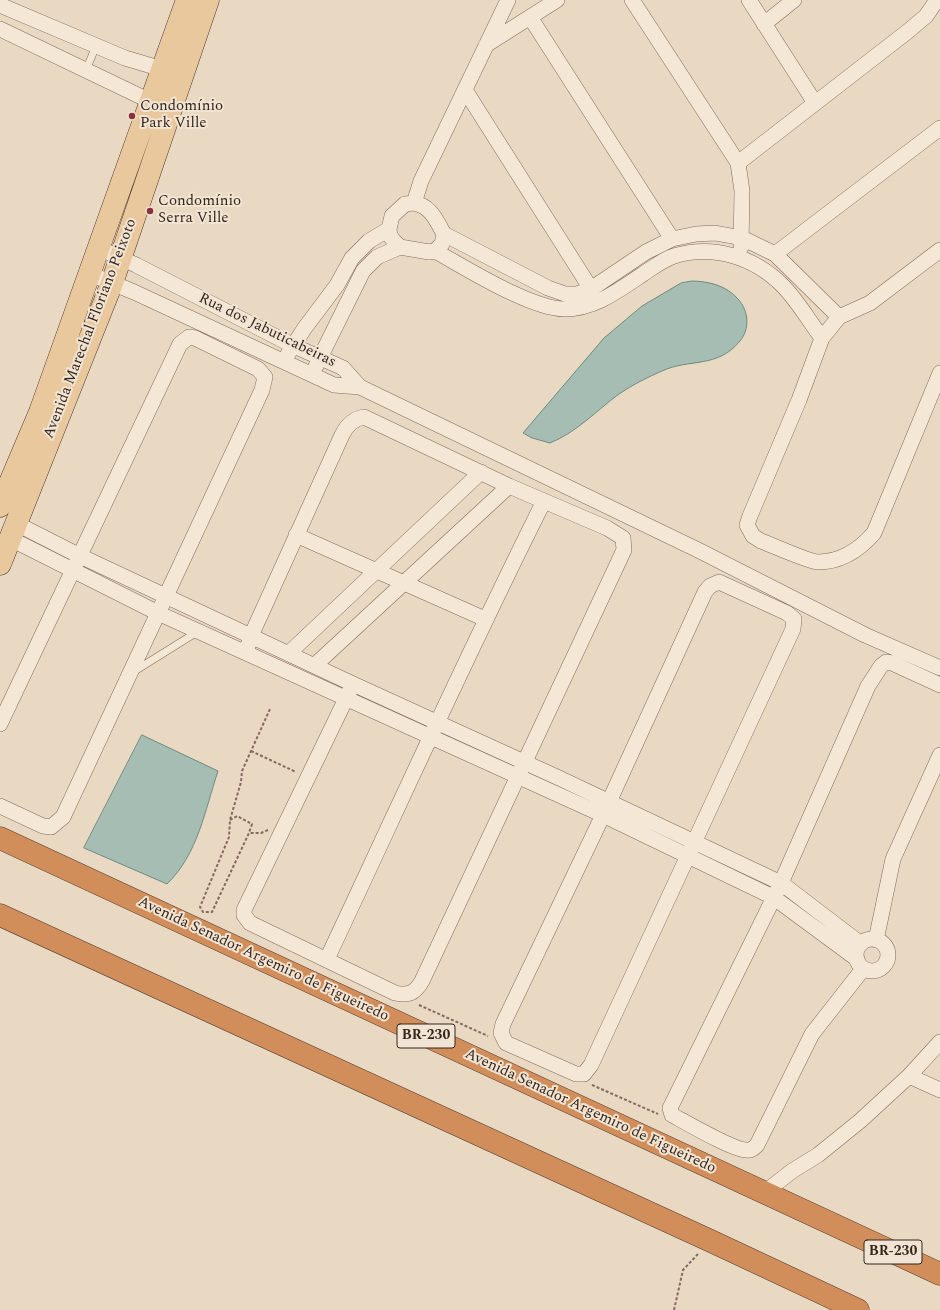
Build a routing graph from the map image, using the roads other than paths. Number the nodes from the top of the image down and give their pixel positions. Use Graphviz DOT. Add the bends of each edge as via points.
graph roads {
  1 [pos="187,0"];
  2 [pos="208,0"];
  3 [pos="508,0"];
  4 [pos="557,0"];
  5 [pos="632,0"];
  6 [pos="749,0"];
  7 [pos="794,0"];
  8 [pos="938,0"];
  9 [pos="0,5"];
  10 [pos="15,11"];
  11 [pos="530,17"];
  12 [pos="764,24"];
  13 [pos="3,30"];
  14 [pos="486,45"];
  15 [pos="96,46"];
  16 [pos="162,68"];
  17 [pos="86,70"];
  18 [pos="465,90"];
  19 [pos="152,102"];
  20 [pos="815,104"];
  21 [pos="940,128"];
  22 [pos="738,163"];
  23 [pos="414,203"];
  24 [pos="389,229"];
  25 [pos="444,234"];
  26 [pos="742,238"];
  27 [pos="672,239"];
  28 [pos="400,247"];
  29 [pos="99,248"];
  30 [pos="940,250"];
  31 [pos="435,251"];
  32 [pos="775,254"];
  33 [pos="740,256"];
  34 [pos="120,257"];
  35 [pos="90,274"];
  36 [pos="112,283"];
  37 [pos="592,289"];
  38 [pos="839,317"];
  39 [pos="822,338"];
  40 [pos="292,345"];
  41 [pos="64,346"];
  42 [pos="85,349"];
  43 [pos="321,357"];
  44 [pos="284,363"];
  45 [pos="940,372"];
  46 [pos="311,375"];
  47 [pos="360,387"];
  48 [pos="481,472"];
  49 [pos="509,486"];
  50 [pos="544,501"];
  51 [pos="0,506"];
  52 [pos="14,532"];
  53 [pos="296,535"];
  54 [pos="78,555"];
  55 [pos="0,564"];
  56 [pos="73,569"];
  57 [pos="376,572"];
  58 [pos="403,584"];
  59 [pos="166,596"];
  60 [pos="158,613"];
  61 [pos="485,619"];
  62 [pos="198,631"];
  63 [pos="251,636"];
  64 [pos="246,652"];
  65 [pos="289,653"];
  66 [pos="315,665"];
  67 [pos="940,668"];
  68 [pos="130,674"];
  69 [pos="353,684"];
  70 [pos="940,685"];
  71 [pos="346,698"];
  72 [pos="438,723"];
  73 [pos="0,724"];
  74 [pos="431,738"];
  75 [pos="940,755"];
  76 [pos="524,762"];
  77 [pos="517,776"];
  78 [pos="0,806"];
  79 [pos="605,808"];
  80 [pos="0,838"];
  81 [pos="693,843"];
  82 [pos="687,857"];
  83 [pos="781,883"];
  84 [pos="773,897"];
  85 [pos="0,915"];
  86 [pos="876,940"];
  87 [pos="861,944"];
  88 [pos="327,959"];
  89 [pos="860,964"];
  90 [pos="940,1042"];
  91 [pos="909,1076"];
  92 [pos="940,1090"];
  93 [pos="764,1192"];
  94 [pos="940,1274"];
  95 [pos="858,1310"];
  1 -- 16 [label="main road, Avenida Marechal Floriano Peixoto"];
  2 -- 34 [label="main road, Avenida Marechal Floriano Peixoto"];
  3 -- 14 [label="street"];
  4 -- 11 [label="street"];
  5 -- 22 [label="street"];
  6 -- 12 [label="street"];
  7 -- 12 [label="street"];
  8 -- 20 [label="street" via="926,16"];
  9 -- 10 [label="street"];
  10 -- 13 [label="street"];
  10 -- 15 [label="street"];
  11 -- 14 [label="street"];
  11 -- 27 [label="street"];
  12 -- 20 [label="street"];
  13 -- 17 [label="street"];
  14 -- 18 [label="street"];
  15 -- 16 [label="street" via="136,62"];
  15 -- 17 [label="lane"];
  16 -- 19 [label="main road, Avenida Marechal Floriano Peixoto"];
  17 -- 19 [label="street"];
  18 -- 23 [label="street" via="421,181"];
  18 -- 37 [label="street"];
  19 -- 29 [label="main road, Avenida Marechal Floriano Peixoto"];
  20 -- 22 [label="street"];
  21 -- 32 [label="street"];
  22 -- 26 [label="street" via="742,191"];
  23 -- 24 [label="street" via="398,208 392,216"];
  23 -- 25 [label="street" via="428,208"];
  24 -- 28 [label="street" via="390,236"];
  24 -- 40 [label="street" via="369,241 352,258 337,285"];
  25 -- 31 [label="street" via="442,244"];
  25 -- 37 [label="street" via="564,294 577,294"];
  26 -- 27 [label="street" via="696,234"];
  26 -- 32 [label="street"];
  26 -- 33 [label="street"];
  27 -- 37 [label="street" via="646,252"];
  28 -- 31 [label="street"];
  28 -- 43 [label="street" via="378,257 363,271"];
  29 -- 34 [label="street, Rua dos Jabuticabeiras"];
  29 -- 35 [label="main road, Avenida Marechal Floriano Peixoto"];
  30 -- 38 [label="street" via="870,303"];
  31 -- 33 [label="street" via="515,294 544,306 564,309 586,306 607,298 674,256 703,251"];
  32 -- 38 [label="street"];
  33 -- 39 [label="street" via="763,268 783,286"];
  34 -- 36 [label="main road, Avenida Marechal Floriano Peixoto"];
  34 -- 40 [label="street, Rua dos Jabuticabeiras"];
  35 -- 36 [label="street, Rua dos Jabuticabeiras"];
  35 -- 41 [label="main road, Avenida Marechal Floriano Peixoto"];
  36 -- 42 [label="main road, Avenida Marechal Floriano Peixoto"];
  36 -- 44 [label="street, Rua dos Jabuticabeiras"];
  38 -- 39 [label="street"];
  39 -- 45 [label="street" via="747,525 761,541 817,562 851,553 874,533"];
  40 -- 43 [label="street, Rua dos Jabuticabeiras"];
  40 -- 44 [label="street"];
  41 -- 42 [label="main road"];
  41 -- 51 [label="main road, Avenida Marechal Floriano Peixoto" via="40,412"];
  42 -- 52 [label="main road, Avenida Marechal Floriano Peixoto"];
  43 -- 46 [label="street"];
  43 -- 47 [label="street, Rua dos Jabuticabeiras" via="343,368"];
  44 -- 46 [label="street, Rua dos Jabuticabeiras"];
  46 -- 47 [label="street, Rua dos Jabuticabeiras" via="334,385"];
  47 -- 67 [label="street" via="698,550 865,635"];
  48 -- 49 [label="street"];
  48 -- 53 [label="street" via="364,417 357,418 346,426"];
  48 -- 57 [label="street"];
  49 -- 50 [label="street"];
  49 -- 58 [label="street"];
  50 -- 61 [label="street"];
  50 -- 76 [label="street" via="607,528 625,542 624,550"];
  52 -- 54 [label="street"];
  52 -- 55 [label="main road, Avenida Marechal Floriano Peixoto"];
  52 -- 56 [label="street"];
  53 -- 57 [label="street"];
  53 -- 63 [label="street"];
  54 -- 56 [label="street"];
  54 -- 59 [label="street"];
  54 -- 59 [label="street" via="175,352 185,339 195,338 258,369 265,377 265,383"];
  56 -- 60 [label="street"];
  56 -- 73 [label="street"];
  57 -- 58 [label="street"];
  57 -- 65 [label="street"];
  58 -- 61 [label="street"];
  58 -- 66 [label="street"];
  59 -- 60 [label="street"];
  59 -- 63 [label="street"];
  60 -- 62 [label="street"];
  60 -- 68 [label="street"];
  61 -- 72 [label="street"];
  62 -- 64 [label="street"];
  62 -- 68 [label="lane"];
  63 -- 64 [label="street"];
  63 -- 65 [label="street"];
  64 -- 71 [label="street"];
  65 -- 66 [label="street"];
  66 -- 69 [label="street"];
  68 -- 78 [label="street" via="63,817 51,826 43,826"];
  69 -- 71 [label="street"];
  69 -- 72 [label="street"];
  70 -- 83 [label="street" via="892,663 886,662 881,666 868,686"];
  71 -- 74 [label="street"];
  71 -- 88 [label="street" via="244,910 244,916 250,923"];
  72 -- 74 [label="street"];
  72 -- 76 [label="street"];
  74 -- 77 [label="street"];
  74 -- 88 [label="street"];
  75 -- 86 [label="street" via="893,860"];
  76 -- 77 [label="street"];
  76 -- 79 [label="street"];
  77 -- 79 [label="street"];
  77 -- 88 [label="street" via="417,989 405,995 395,993"];
  79 -- 81 [label="street"];
  79 -- 81 [label="street" via="705,592 719,582 788,613 794,620 793,629"];
  79 -- 82 [label="street"];
  79 -- 82 [label="street" via="503,1024 502,1038 506,1043 576,1074 588,1071"];
  80 -- 93 [label="highway, Avenida Senador Argemiro de Figueiredo / BR-230"];
  81 -- 82 [label="street"];
  81 -- 83 [label="street"];
  82 -- 84 [label="street"];
  83 -- 84 [label="street"];
  83 -- 87 [label="street"];
  84 -- 89 [label="street"];
  84 -- 89 [label="street" via="670,1108 672,1115 732,1145 752,1150 758,1145 812,1034"];
  85 -- 95 [label="highway"];
  86 -- 87 [label="street"];
  86 -- 89 [label="street" via="884,945 888,954 886,964 878,970 868,971"];
  87 -- 89 [label="street" via="856,954"];
  90 -- 91 [label="street"];
  91 -- 92 [label="street"];
  91 -- 93 [label="street" via="860,1121"];
  93 -- 94 [label="highway, Avenida Senador Argemiro de Figueiredo / BR-230"];
}
